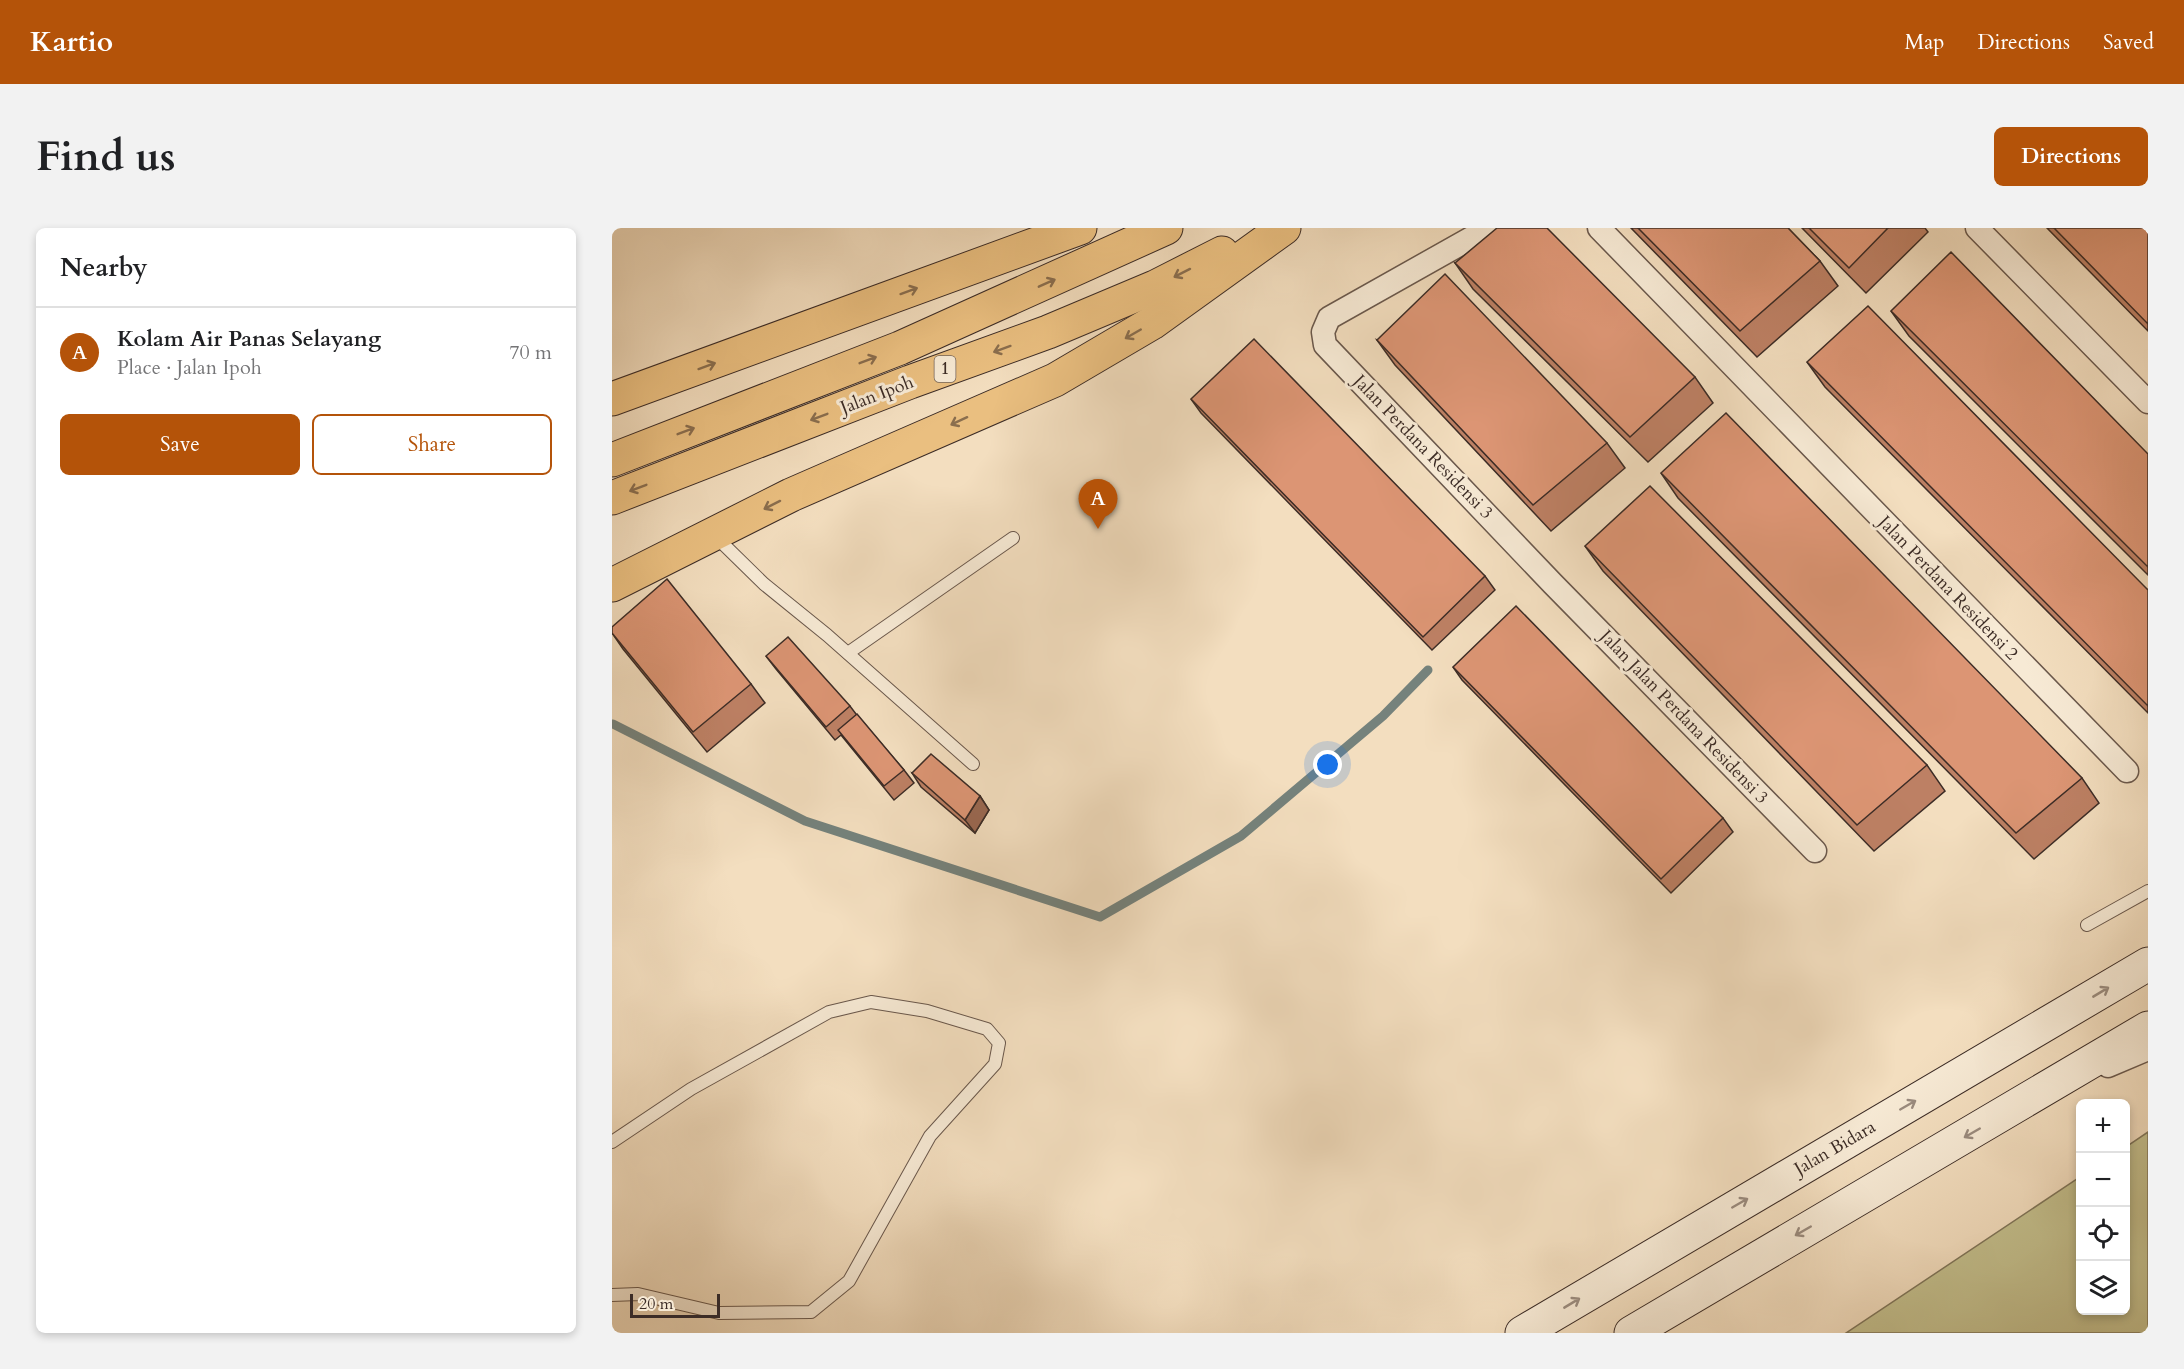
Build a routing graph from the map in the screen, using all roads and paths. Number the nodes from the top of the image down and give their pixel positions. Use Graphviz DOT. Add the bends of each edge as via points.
graph roads {
  1 [pos="1080,228"];
  2 [pos="1166,228"];
  3 [pos="1271,228"];
  4 [pos="1284,228"];
  5 [pos="1489,228"];
  6 [pos="1599,228"];
  7 [pos="1977,228"];
  8 [pos="612,399"];
  9 [pos="2148,402"];
  10 [pos="612,460"];
  11 [pos="612,498"];
  12 [pos="713,534"];
  13 [pos="1013,538"];
  14 [pos="1553,584"];
  15 [pos="612,585"];
  16 [pos="848,653"];
  17 [pos="973,764"];
  18 [pos="2127,771"];
  19 [pos="1815,850"];
  20 [pos="2148,891"];
  21 [pos="2087,925"];
  22 [pos="2148,964"];
  23 [pos="2148,1028"];
  24 [pos="2148,1049"];
  25 [pos="2016,1107"];
  26 [pos="612,1142"];
  27 [pos="612,1295"];
  28 [pos="1522,1333"];
  29 [pos="1630,1333"];
  8 -- 1 [label="highway, one-way"];
  10 -- 2 [label="highway, Jalan Ipoh / 1, one-way" via="900,348"];
  3 -- 11 [label="highway, Jalan Ipoh / 1, one-way" via="1155,287 1048,332"];
  4 -- 12 [label="highway, one-way" via="1152,323 1055,380 790,495"];
  5 -- 14 [label="street, Jalan Perdana Residensi 3" via="1329,318 1323,332 1325,345"];
  6 -- 18 [label="street, Jalan Perdana Residensi 2"];
  7 -- 9 [label="street"];
  12 -- 15 [label="highway"];
  12 -- 16 [label="lane" via="764,584"];
  13 -- 16 [label="lane"];
  14 -- 19 [label="street, Jalan Jalan Perdana Residensi 3"];
  16 -- 17 [label="lane"];
  20 -- 21 [label="lane"];
  28 -- 22 [label="main road, Jalan Bidara, one-way"];
  23 -- 25 [label="main road"];
  24 -- 25 [label="street"];
  25 -- 29 [label="main road, one-way"];
  26 -- 27 [label="lane" via="691,1089 829,1012 871,1002 927,1011 987,1029 999,1043 995,1064 930,1136 849,1281 811,1312 719,1313 639,1294"];
}
